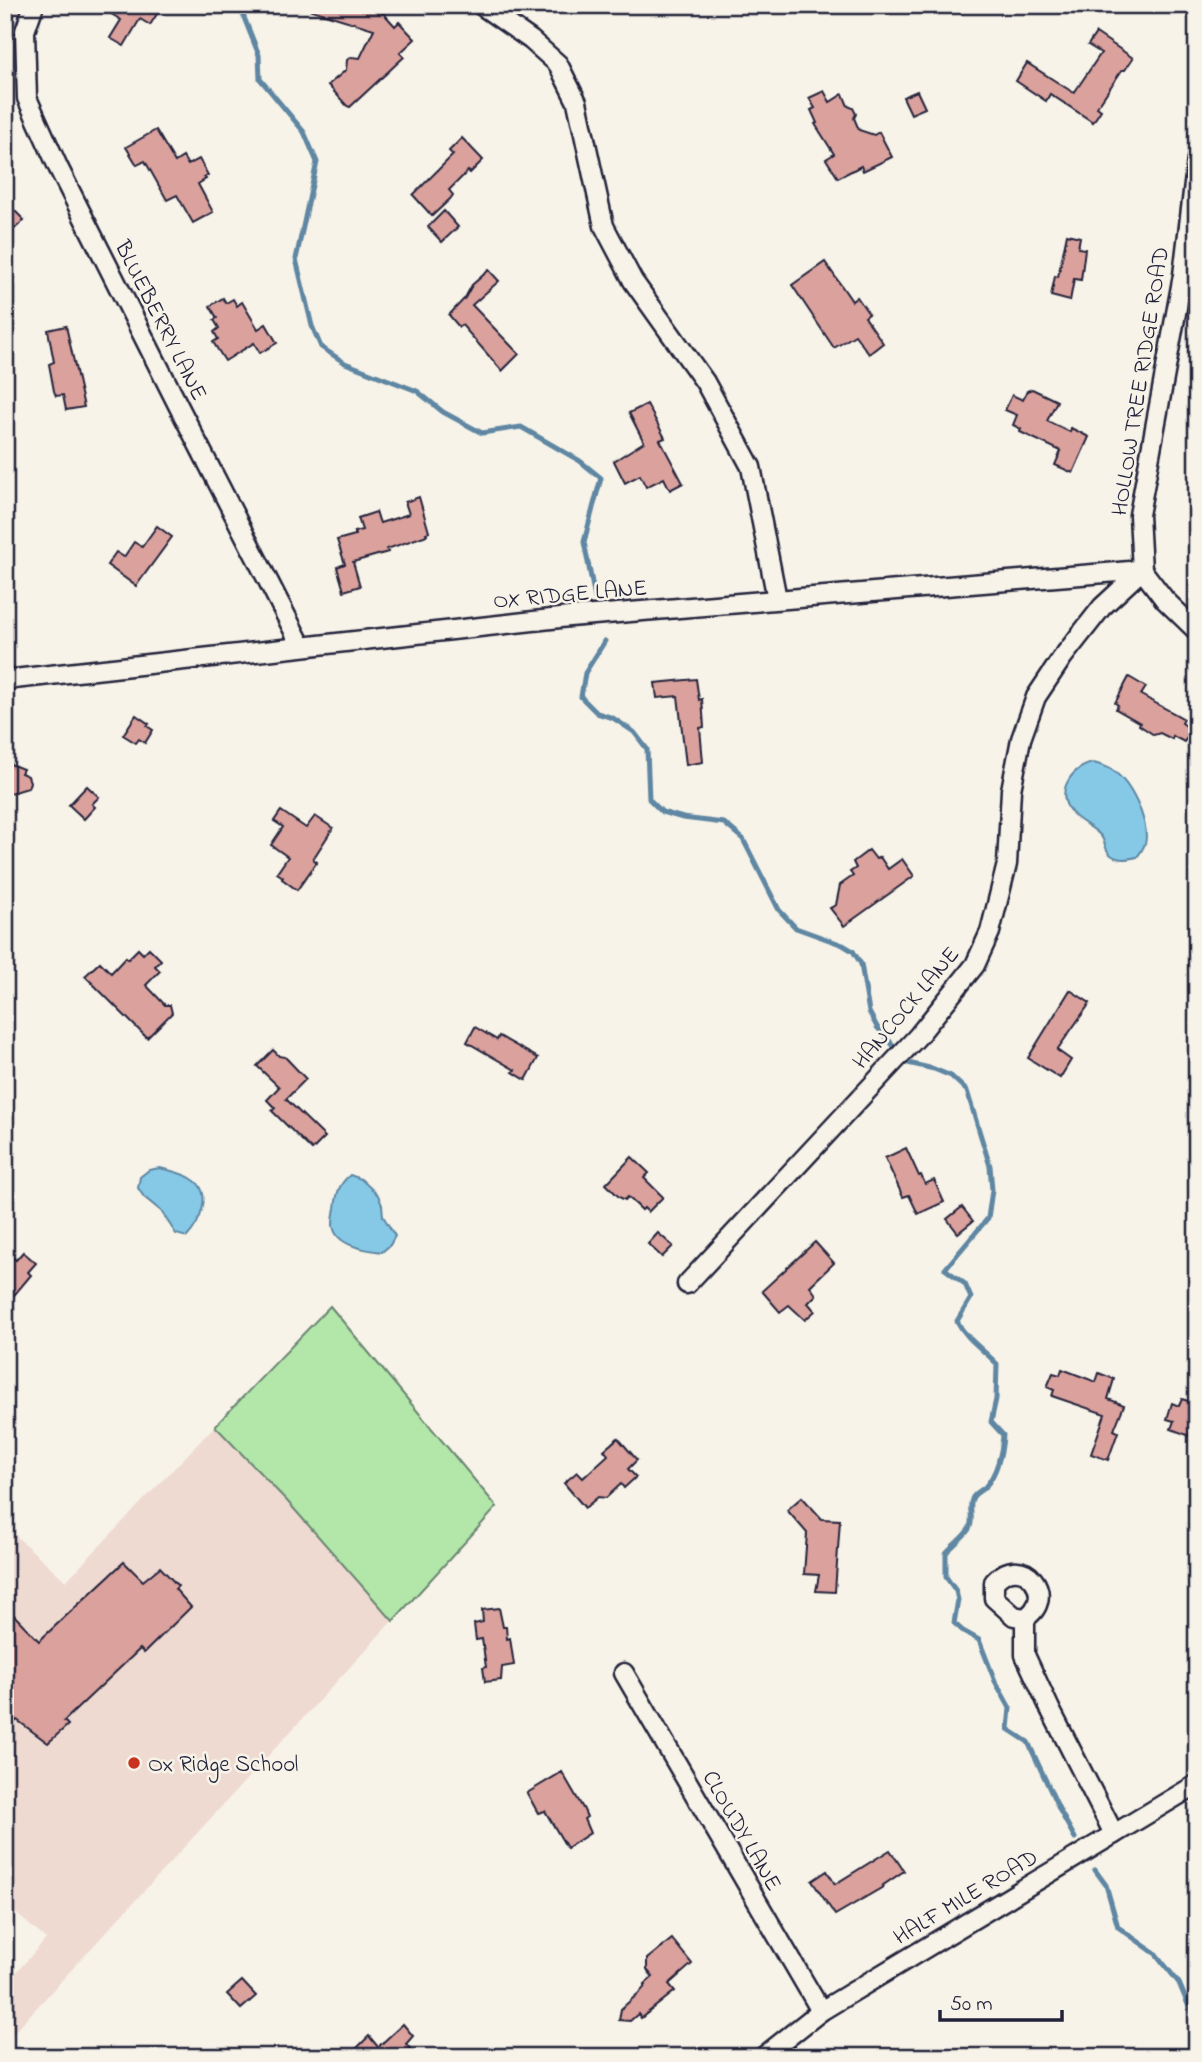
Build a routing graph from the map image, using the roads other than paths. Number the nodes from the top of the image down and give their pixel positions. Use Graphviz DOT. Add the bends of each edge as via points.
graph roads {
  1 [pos="34,5"];
  2 [pos="481,5"];
  3 [pos="1197,159"];
  4 [pos="1142,570"];
  5 [pos="777,599"];
  6 [pos="1197,631"];
  7 [pos="301,645"];
  8 [pos="5,680"];
  9 [pos="687,1283"];
  10 [pos="1025,1618"];
  11 [pos="624,1673"];
  12 [pos="1197,1784"];
  13 [pos="1114,1834"];
  14 [pos="821,2011"];
  15 [pos="762,2057"];
  1 -- 7 [label="street, BLUEBERRY LANE" via="25,31 27,98"];
  2 -- 5 [label="street" via="558,64 577,102 604,226 633,281 705,382 751,467"];
  3 -- 4 [label="street, HOLLOW TREE RIDGE ROAD" via="1183,275 1139,515"];
  4 -- 5 [label="street, OX RIDGE LANE"];
  4 -- 6 [label="street"];
  4 -- 9 [label="street, HANCOCK LANE" via="1102,607 1036,697 1021,739 1011,790 1007,864 990,932 975,965 918,1036"];
  5 -- 7 [label="street, OX RIDGE LANE"];
  7 -- 8 [label="street, OX RIDGE LANE"];
  10 -- 13 [label="street" via="1025,1655"];
  11 -- 14 [label="street, CLOUDY LANE"];
  12 -- 13 [label="street, HALF MILE ROAD"];
  13 -- 14 [label="street, HALF MILE ROAD"];
  14 -- 15 [label="street, HALF MILE ROAD"];
}
